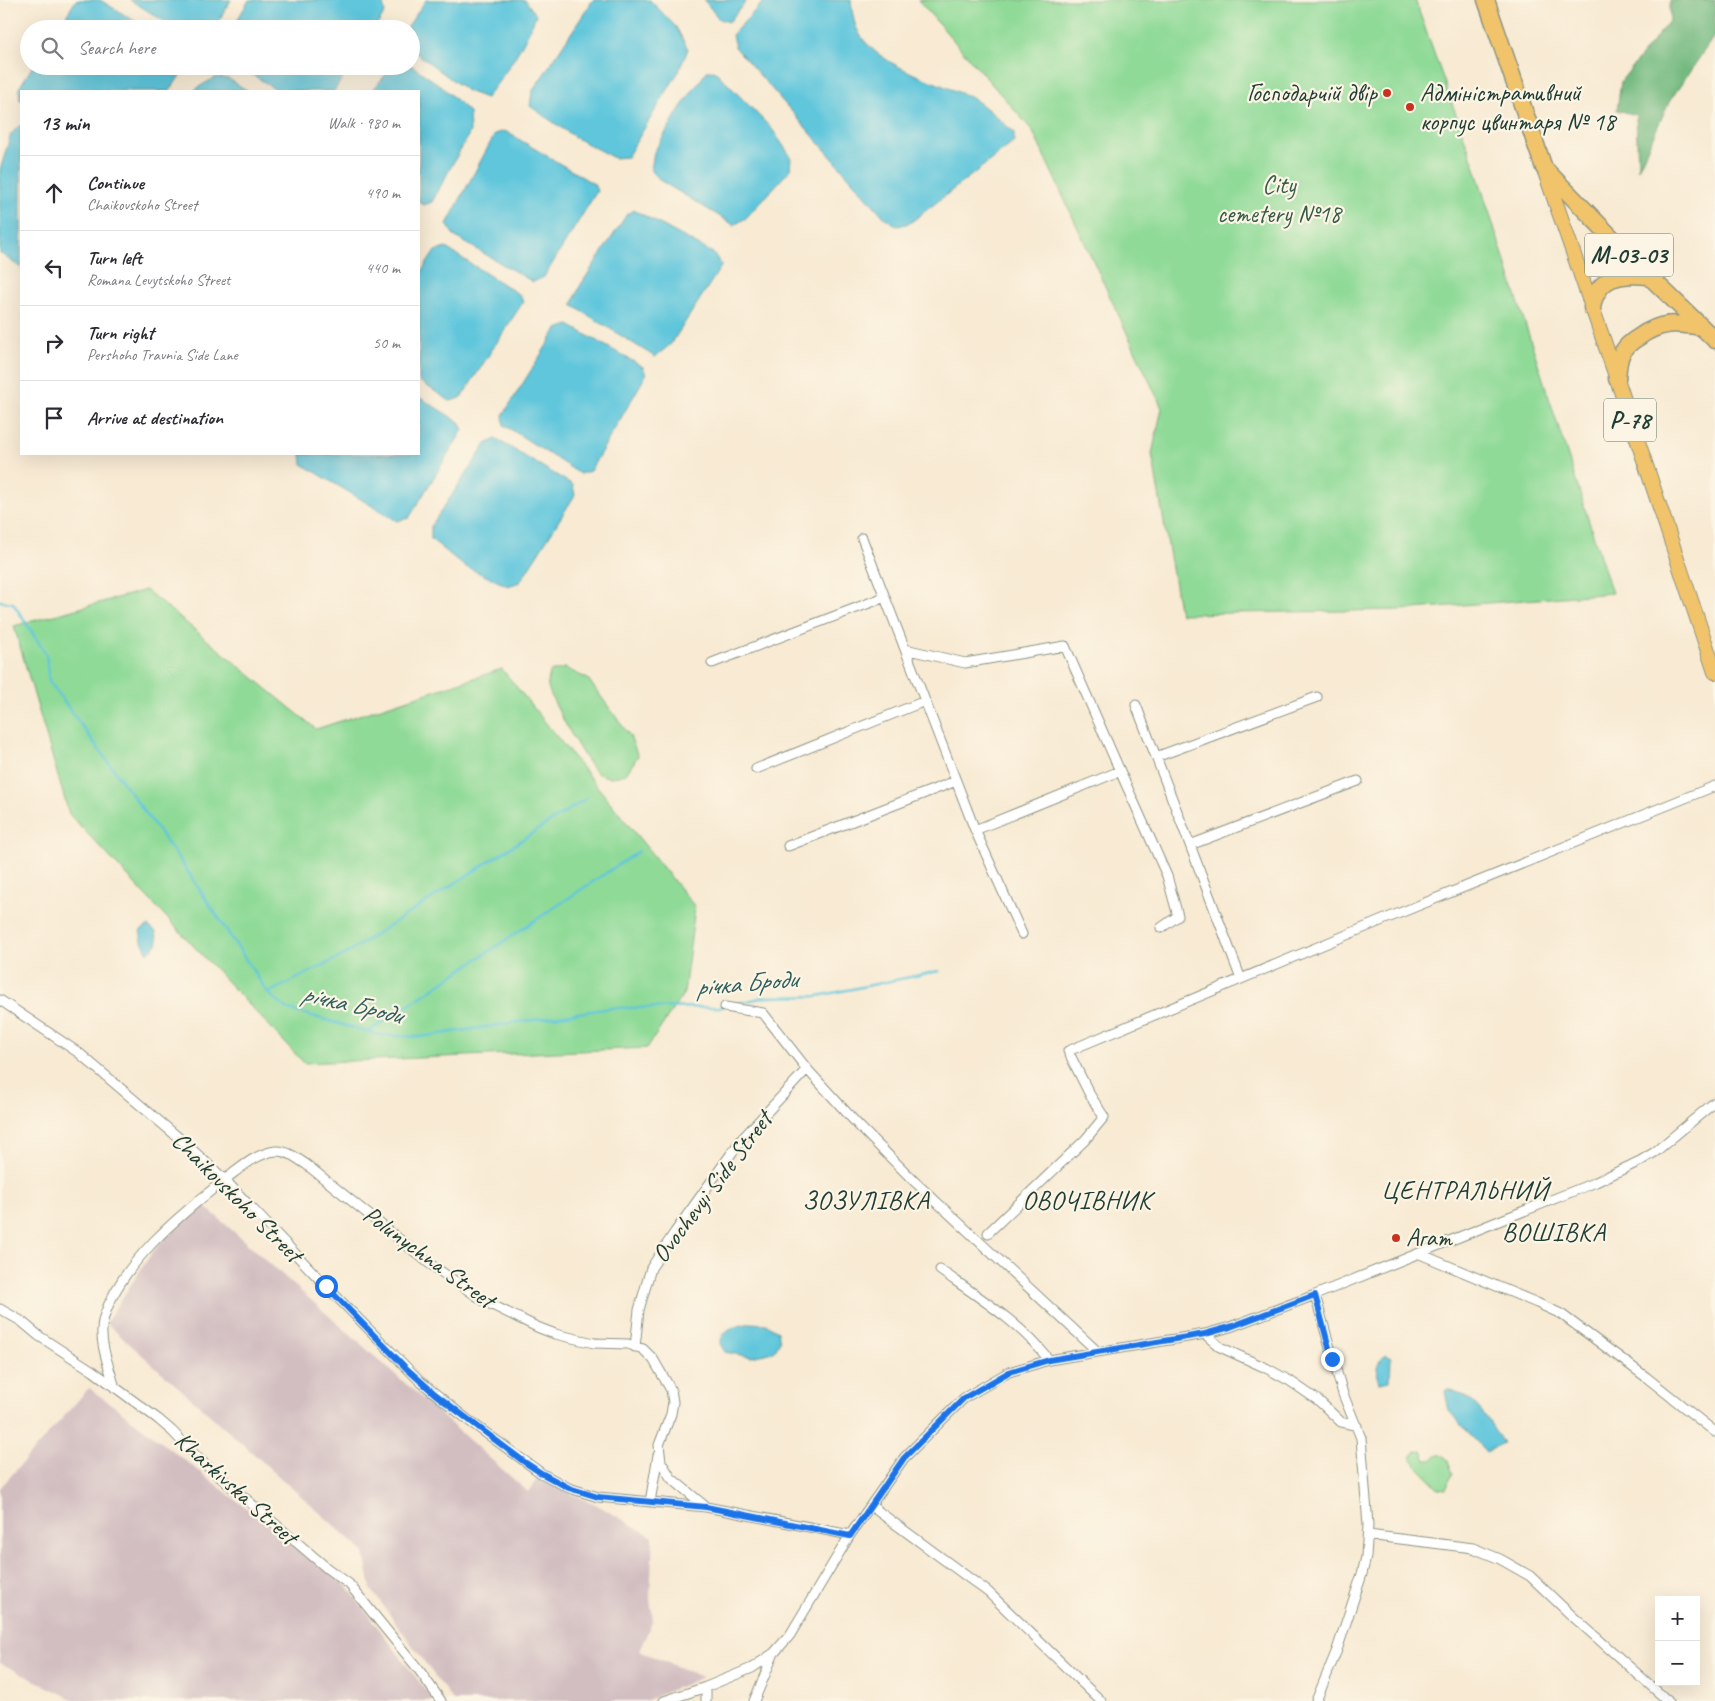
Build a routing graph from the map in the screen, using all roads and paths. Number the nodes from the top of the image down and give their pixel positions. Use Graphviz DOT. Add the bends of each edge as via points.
graph roads {
  1 [pos="1486,0"];
  2 [pos="1544,168"];
  3 [pos="1649,276"];
  4 [pos="1592,308"];
  5 [pos="1702,327"];
  6 [pos="1715,340"];
  7 [pos="1617,379"];
  8 [pos="862,538"];
  9 [pos="885,597"];
  10 [pos="905,649"];
  11 [pos="712,663"];
  12 [pos="1715,672"];
  13 [pos="1317,697"];
  14 [pos="925,702"];
  15 [pos="1136,705"];
  16 [pos="1156,757"];
  17 [pos="756,769"];
  18 [pos="1120,771"];
  19 [pos="956,781"];
  20 [pos="1358,781"];
  21 [pos="1715,786"];
  22 [pos="975,830"];
  23 [pos="1190,845"];
  24 [pos="788,846"];
  25 [pos="1160,928"];
  26 [pos="1022,934"];
  27 [pos="1241,979"];
  28 [pos="0,1000"];
  29 [pos="725,1007"];
  30 [pos="807,1069"];
  31 [pos="1715,1102"];
  32 [pos="224,1180"];
  33 [pos="988,1233"];
  34 [pos="1420,1254"];
  35 [pos="940,1270"];
  36 [pos="1315,1295"];
  37 [pos="0,1308"];
  38 [pos="1205,1334"];
  39 [pos="635,1346"];
  40 [pos="1098,1352"];
  41 [pos="1049,1360"];
  42 [pos="115,1388"];
  43 [pos="1357,1426"];
  44 [pos="1715,1432"];
  45 [pos="660,1446"];
  46 [pos="650,1502"];
  47 [pos="871,1506"];
  48 [pos="706,1507"];
  49 [pos="1368,1535"];
  50 [pos="850,1536"];
  51 [pos="774,1653"];
  52 [pos="706,1687"];
  53 [pos="441,1701"];
  54 [pos="664,1701"];
  55 [pos="706,1701"];
  56 [pos="754,1701"];
  57 [pos="1101,1701"];
  58 [pos="1316,1701"];
  59 [pos="1668,1701"];
  1 -- 2 [label="highway, Р-78"];
  2 -- 3 [label="highway, М-03-03"];
  2 -- 4 [label="main road, Р-78"];
  3 -- 4 [label="highway" via="1620,276 1607,282 1595,294"];
  3 -- 5 [label="highway, М-03-03"];
  4 -- 7 [label="main road, Р-78"];
  5 -- 6 [label="highway, М-03-03"];
  5 -- 7 [label="highway" via="1664,324 1646,332 1628,344 1621,354"];
  7 -- 12 [label="main road, Р-78"];
  8 -- 9 [label="street"];
  9 -- 10 [label="street"];
  9 -- 11 [label="street"];
  10 -- 14 [label="street"];
  10 -- 18 [label="street" via="965,663 1065,646"];
  13 -- 16 [label="street"];
  14 -- 17 [label="street"];
  14 -- 19 [label="street"];
  15 -- 16 [label="street"];
  16 -- 23 [label="street"];
  18 -- 22 [label="street"];
  18 -- 25 [label="street" via="1167,876 1178,916"];
  19 -- 22 [label="street"];
  19 -- 24 [label="street"];
  20 -- 23 [label="street"];
  21 -- 27 [label="street"];
  22 -- 26 [label="street"];
  23 -- 27 [label="street"];
  27 -- 33 [label="street" via="1068,1051 1104,1117 1085,1140"];
  28 -- 32 [label="street, Chaikovskoho Street" via="99,1069"];
  29 -- 30 [label="street" via="763,1013"];
  30 -- 39 [label="street, Ovochevyi Side Street" via="741,1140 651,1268 639,1310"];
  30 -- 40 [label="street" via="914,1180"];
  31 -- 34 [label="street" via="1656,1152 1640,1161"];
  32 -- 39 [label="street, Polunychna Street" via="263,1155 275,1151 287,1153 430,1264 484,1301 555,1334 594,1343"];
  32 -- 42 [label="street, Polunychna Street" via="173,1222 134,1263 114,1295 104,1317 102,1332"];
  32 -- 46 [label="street, Chaikovskoho Street" via="407,1369 474,1425 541,1473 569,1488 598,1497"];
  34 -- 36 [label="street"];
  34 -- 44 [label="street" via="1566,1318"];
  35 -- 41 [label="street" via="1006,1319 1037,1345"];
  36 -- 38 [label="street"];
  36 -- 43 [label="street" via="1343,1394"];
  37 -- 42 [label="street, Kharkivska Street"];
  38 -- 40 [label="street"];
  38 -- 43 [label="street" via="1220,1347 1290,1381 1319,1401 1341,1422"];
  39 -- 45 [label="street" via="653,1359 671,1390 671,1414"];
  40 -- 41 [label="street"];
  41 -- 47 [label="street" via="1009,1372 964,1398 904,1458"];
  42 -- 53 [label="street, Kharkivska Street" via="172,1431 200,1460 348,1584"];
  43 -- 49 [label="street" via="1361,1438"];
  45 -- 46 [label="street"];
  45 -- 48 [label="street" via="661,1462 671,1478"];
  46 -- 48 [label="street, Chaikovskoho Street"];
  47 -- 50 [label="street"];
  47 -- 57 [label="street" via="988,1592"];
  48 -- 50 [label="street, Chaikovskoho Street"];
  49 -- 58 [label="street" via="1362,1574"];
  49 -- 59 [label="street" via="1473,1548 1500,1559 1530,1576"];
  50 -- 51 [label="street" via="790,1635"];
  51 -- 52 [label="street" via="752,1668"];
  51 -- 56 [label="street"];
  52 -- 54 [label="street"];
  52 -- 55 [label="street"];
}
